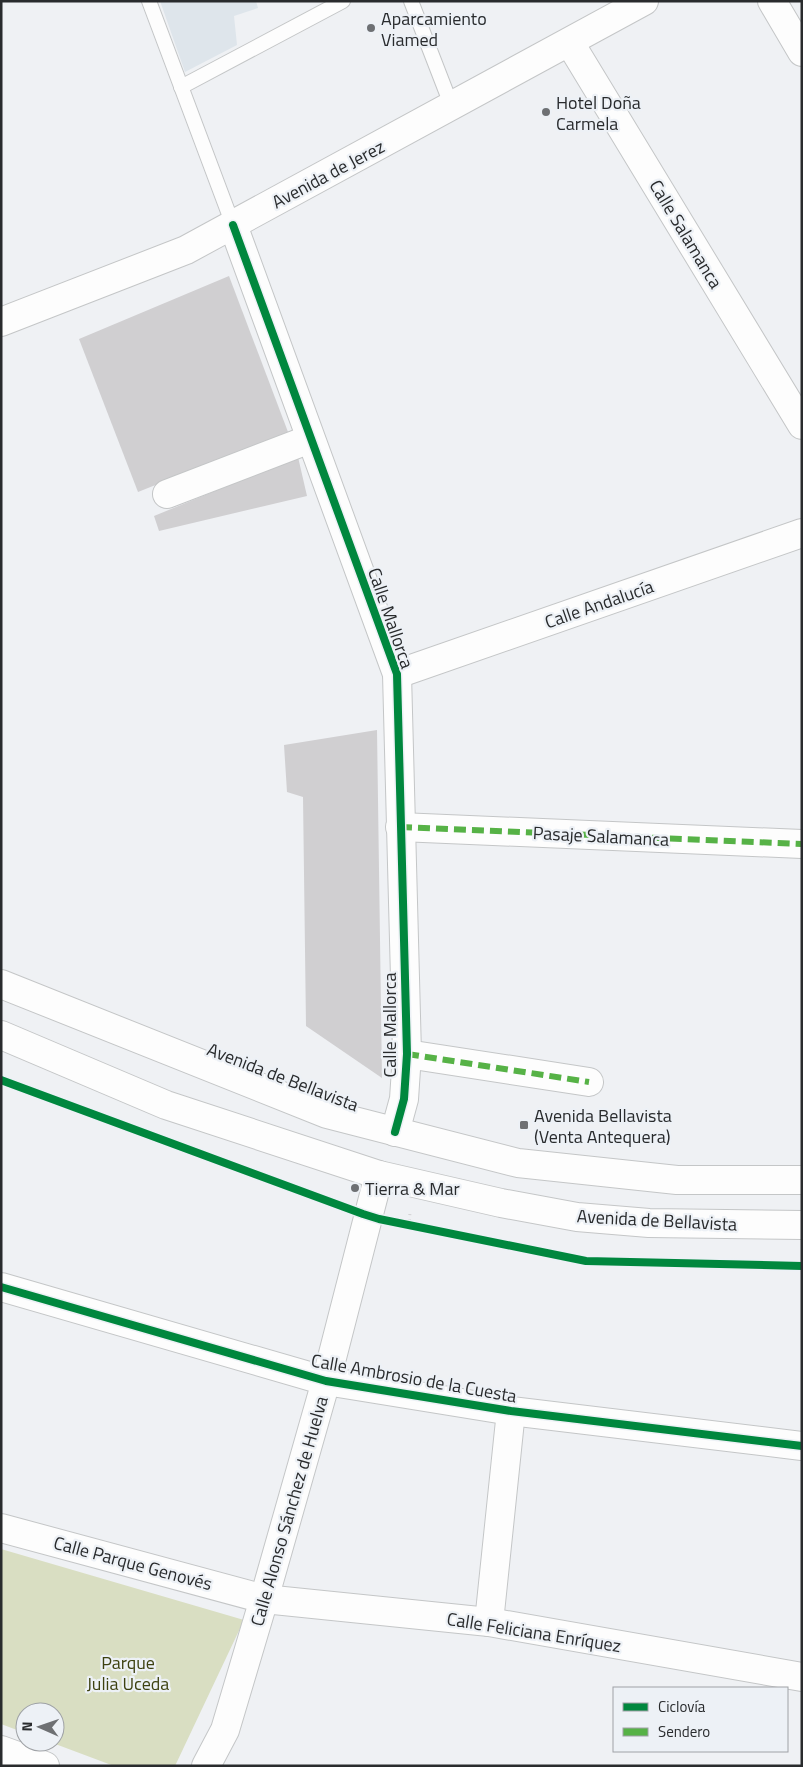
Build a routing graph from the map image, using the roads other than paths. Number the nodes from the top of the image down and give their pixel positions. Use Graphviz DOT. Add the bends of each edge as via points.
graph roads {
  1 [pos="149,1"];
  2 [pos="343,1"];
  3 [pos="411,1"];
  4 [pos="644,1"];
  5 [pos="772,1"];
  6 [pos="570,43"];
  7 [pos="802,52"];
  8 [pos="181,86"];
  9 [pos="452,107"];
  10 [pos="233,225"];
  11 [pos="1,322"];
  12 [pos="792,387"];
  13 [pos="802,425"];
  14 [pos="310,439"];
  15 [pos="167,494"];
  16 [pos="802,533"];
  17 [pos="397,674"];
  18 [pos="400,827"];
  19 [pos="802,844"];
  20 [pos="1,984"];
  21 [pos="1,1034"];
  22 [pos="407,1054"];
  23 [pos="589,1082"];
  24 [pos="395,1132"];
  25 [pos="379,1175"];
  26 [pos="802,1180"];
  27 [pos="802,1225"];
  28 [pos="1,1287"];
  29 [pos="326,1381"];
  30 [pos="511,1411"];
  31 [pos="802,1446"];
  32 [pos="1,1528"];
  33 [pos="264,1599"];
  34 [pos="488,1622"];
  35 [pos="802,1677"];
  36 [pos="1,1750"];
  37 [pos="207,1765"];
  38 [pos="45,1766"];
  1 -- 8 [label="lane"];
  2 -- 8 [label="lane"];
  3 -- 9 [label="lane"];
  4 -- 6 [label="street, Avenida de Jerez"];
  5 -- 7 [label="street"];
  6 -- 9 [label="street, Avenida de Jerez"];
  6 -- 12 [label="street, Calle Salamanca"];
  8 -- 10 [label="lane"];
  9 -- 10 [label="street, Avenida de Jerez"];
  10 -- 11 [label="street, Avenida de Jerez" via="186,250"];
  10 -- 14 [label="street, Calle Mallorca"];
  12 -- 13 [label="street, Calle Salamanca"];
  14 -- 15 [label="street"];
  14 -- 17 [label="street, Calle Mallorca"];
  16 -- 17 [label="street, Calle Andalucía"];
  17 -- 18 [label="street, Calle Mallorca"];
  18 -- 19 [label="street, Pasaje Salamanca"];
  18 -- 22 [label="street, Calle Mallorca"];
  20 -- 24 [label="street, Avenida de Bellavista" via="327,1114"];
  21 -- 25 [label="street, Avenida de Bellavista" via="166,1105"];
  22 -- 23 [label="street"];
  22 -- 24 [label="street, Calle Mallorca" via="404,1099"];
  24 -- 26 [label="street, Avenida de Bellavista" via="527,1164 677,1180"];
  25 -- 27 [label="street, Avenida de Bellavista" via="577,1217 649,1223"];
  25 -- 29 [label="street, Calle Alonso Sánchez de Huelva"];
  28 -- 29 [label="street, Calle Ambrosio de la Cuesta"];
  29 -- 30 [label="street, Calle Ambrosio de la Cuesta"];
  29 -- 33 [label="street, Calle Alonso Sánchez de Huelva"];
  30 -- 31 [label="street, Calle Ambrosio de la Cuesta"];
  30 -- 34 [label="street"];
  32 -- 33 [label="street, Calle Parque Genovés"];
  33 -- 34 [label="street, Calle Feliciana Enríquez"];
  33 -- 37 [label="street, Calle Alonso Sánchez de Huelva" via="225,1730"];
  34 -- 35 [label="street, Calle Feliciana Enríquez"];
  36 -- 38 [label="street"];
}
